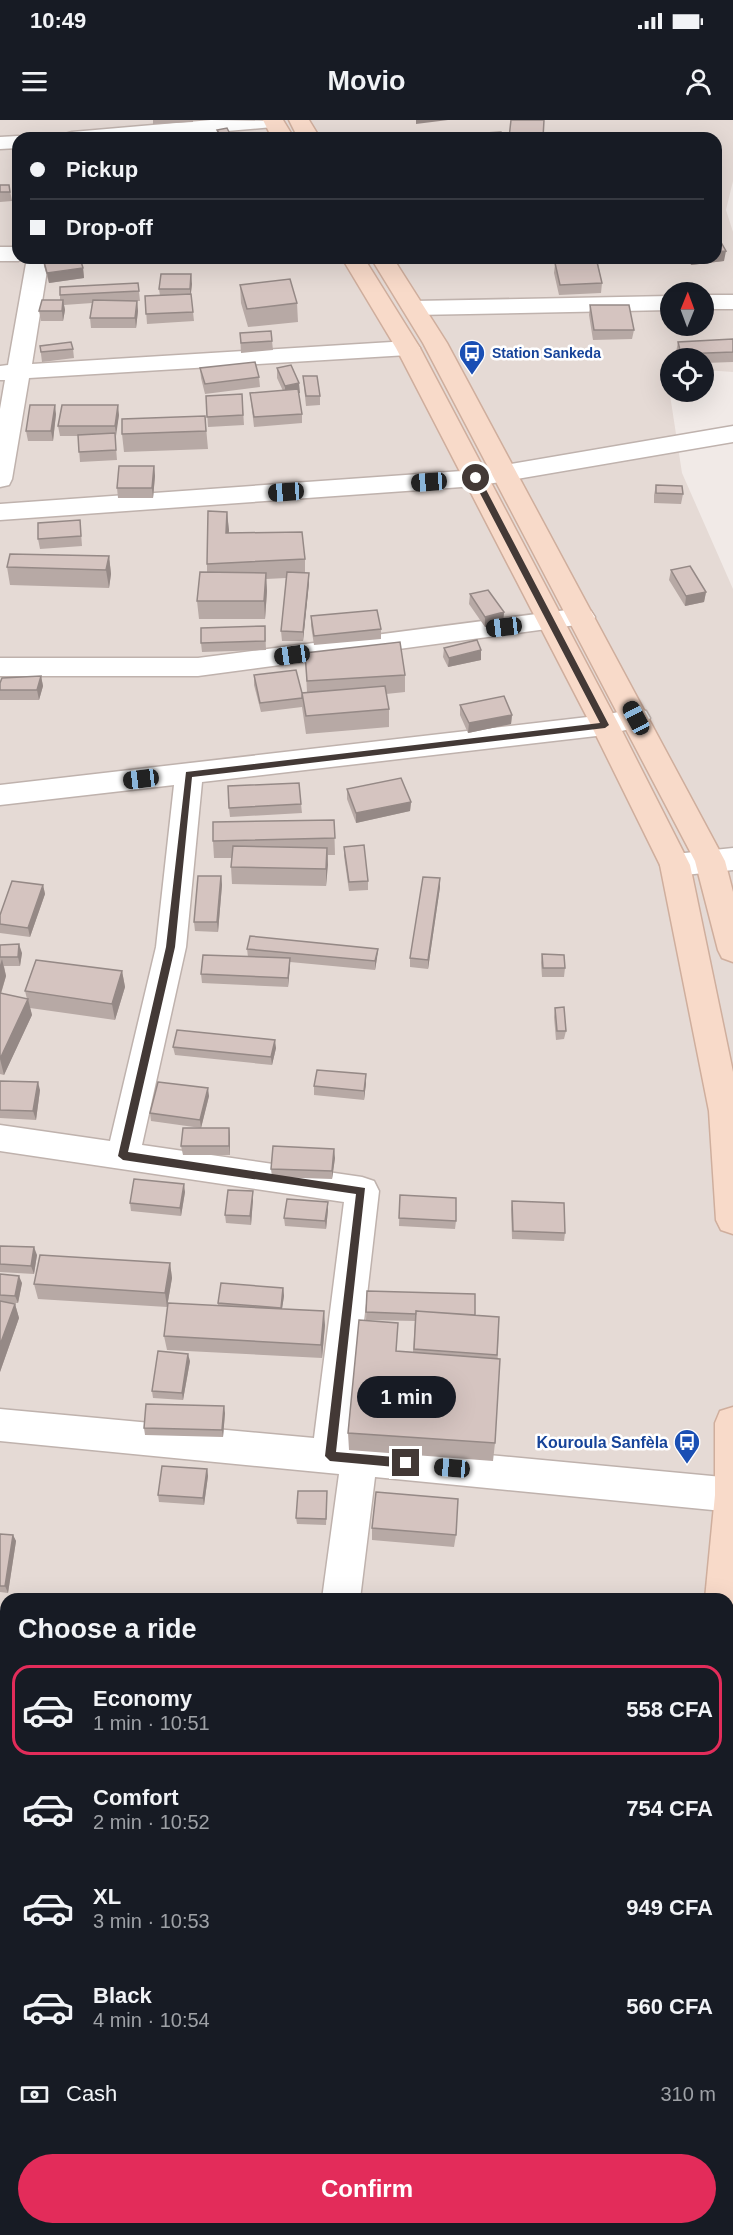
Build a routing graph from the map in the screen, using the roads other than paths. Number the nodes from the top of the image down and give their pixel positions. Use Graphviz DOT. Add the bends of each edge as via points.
graph roads {
  1 [pos="276,126"];
  2 [pos="174,132"];
  3 [pos="36,264"];
  4 [pos="357,264"];
  5 [pos="386,264"];
  6 [pos="714,302"];
  7 [pos="733,302"];
  8 [pos="660,303"];
  9 [pos="414,308"];
  10 [pos="408,348"];
  11 [pos="9,372"];
  12 [pos="733,434"];
  13 [pos="505,473"];
  14 [pos="476,478"];
  15 [pos="0,479"];
  16 [pos="0,512"];
  17 [pos="582,617"];
  18 [pos="551,621"];
  19 [pos="0,667"];
  20 [pos="636,718"];
  21 [pos="605,725"];
  22 [pos="189,774"];
  23 [pos="0,795"];
  24 [pos="721,860"];
  25 [pos="675,865"];
  26 [pos="733,950"];
  27 [pos="0,1138"];
  28 [pos="123,1156"];
  29 [pos="733,1220"];
  30 [pos="733,1423"];
  31 [pos="0,1425"];
  32 [pos="345,1457"];
  33 [pos="733,1495"];
  34 [pos="341,1593"];
  35 [pos="725,1593"];
  1 -- 2 [label="street"];
  3 -- 11 [label="street"];
  4 -- 10 [label="main road"];
  5 -- 9 [label="main road"];
  6 -- 7 [label="street"];
  8 -- 9 [label="street"];
  9 -- 13 [label="main road"];
  10 -- 11 [label="street"];
  10 -- 14 [label="main road"];
  11 -- 15 [label="street"];
  12 -- 13 [label="street"];
  13 -- 14 [label="street"];
  13 -- 17 [label="main road"];
  14 -- 16 [label="street"];
  14 -- 18 [label="main road"];
  17 -- 18 [label="street"];
  17 -- 20 [label="main road"];
  18 -- 19 [label="street" via="198,667"];
  18 -- 21 [label="main road"];
  20 -- 21 [label="street"];
  20 -- 24 [label="main road"];
  21 -- 22 [label="street"];
  21 -- 25 [label="main road"];
  22 -- 23 [label="street"];
  22 -- 28 [label="street" via="171,947"];
  24 -- 25 [label="street"];
  24 -- 26 [label="main road"];
  25 -- 29 [label="main road" via="725,1111"];
  27 -- 28 [label="street"];
  28 -- 32 [label="street" via="362,1191"];
  30 -- 33 [label="main road"];
  31 -- 32 [label="street"];
  32 -- 33 [label="street"];
  32 -- 34 [label="street"];
  33 -- 35 [label="main road"];
}
